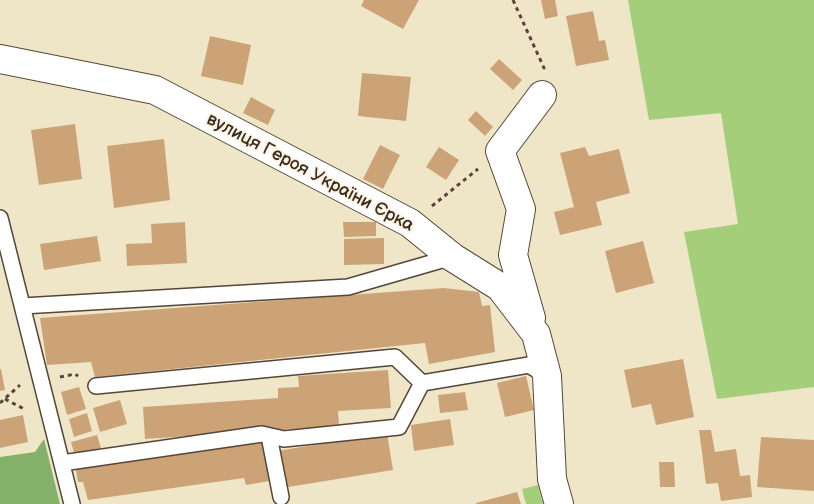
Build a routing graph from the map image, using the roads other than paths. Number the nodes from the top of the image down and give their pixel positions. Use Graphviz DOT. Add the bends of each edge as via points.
graph roads {
  1 [pos="0,59"];
  2 [pos="542,95"];
  3 [pos="0,218"];
  4 [pos="452,257"];
  5 [pos="22,306"];
  6 [pos="536,334"];
  7 [pos="547,376"];
  8 [pos="422,383"];
  9 [pos="96,386"];
  10 [pos="269,436"];
  11 [pos="62,463"];
  12 [pos="281,498"];
  13 [pos="72,504"];
  14 [pos="559,504"];
  1 -- 4 [label="street, вулиця Героя України Єрка" via="155,90 410,224"];
  2 -- 6 [label="street" via="500,151 521,209 513,255"];
  3 -- 5 [label="lane"];
  4 -- 5 [label="lane" via="348,287"];
  4 -- 6 [label="street, вулиця Героя України Єрка" via="500,287"];
  5 -- 11 [label="lane"];
  6 -- 7 [label="street, вулиця Героя України Єрка"];
  7 -- 8 [label="lane" via="529,365"];
  7 -- 14 [label="street, вулиця Героя України Єрка" via="552,478"];
  8 -- 9 [label="lane" via="395,357"];
  8 -- 10 [label="lane" via="400,427 284,439"];
  10 -- 11 [label="lane" via="262,434"];
  10 -- 12 [label="lane"];
  11 -- 13 [label="lane"];
}
